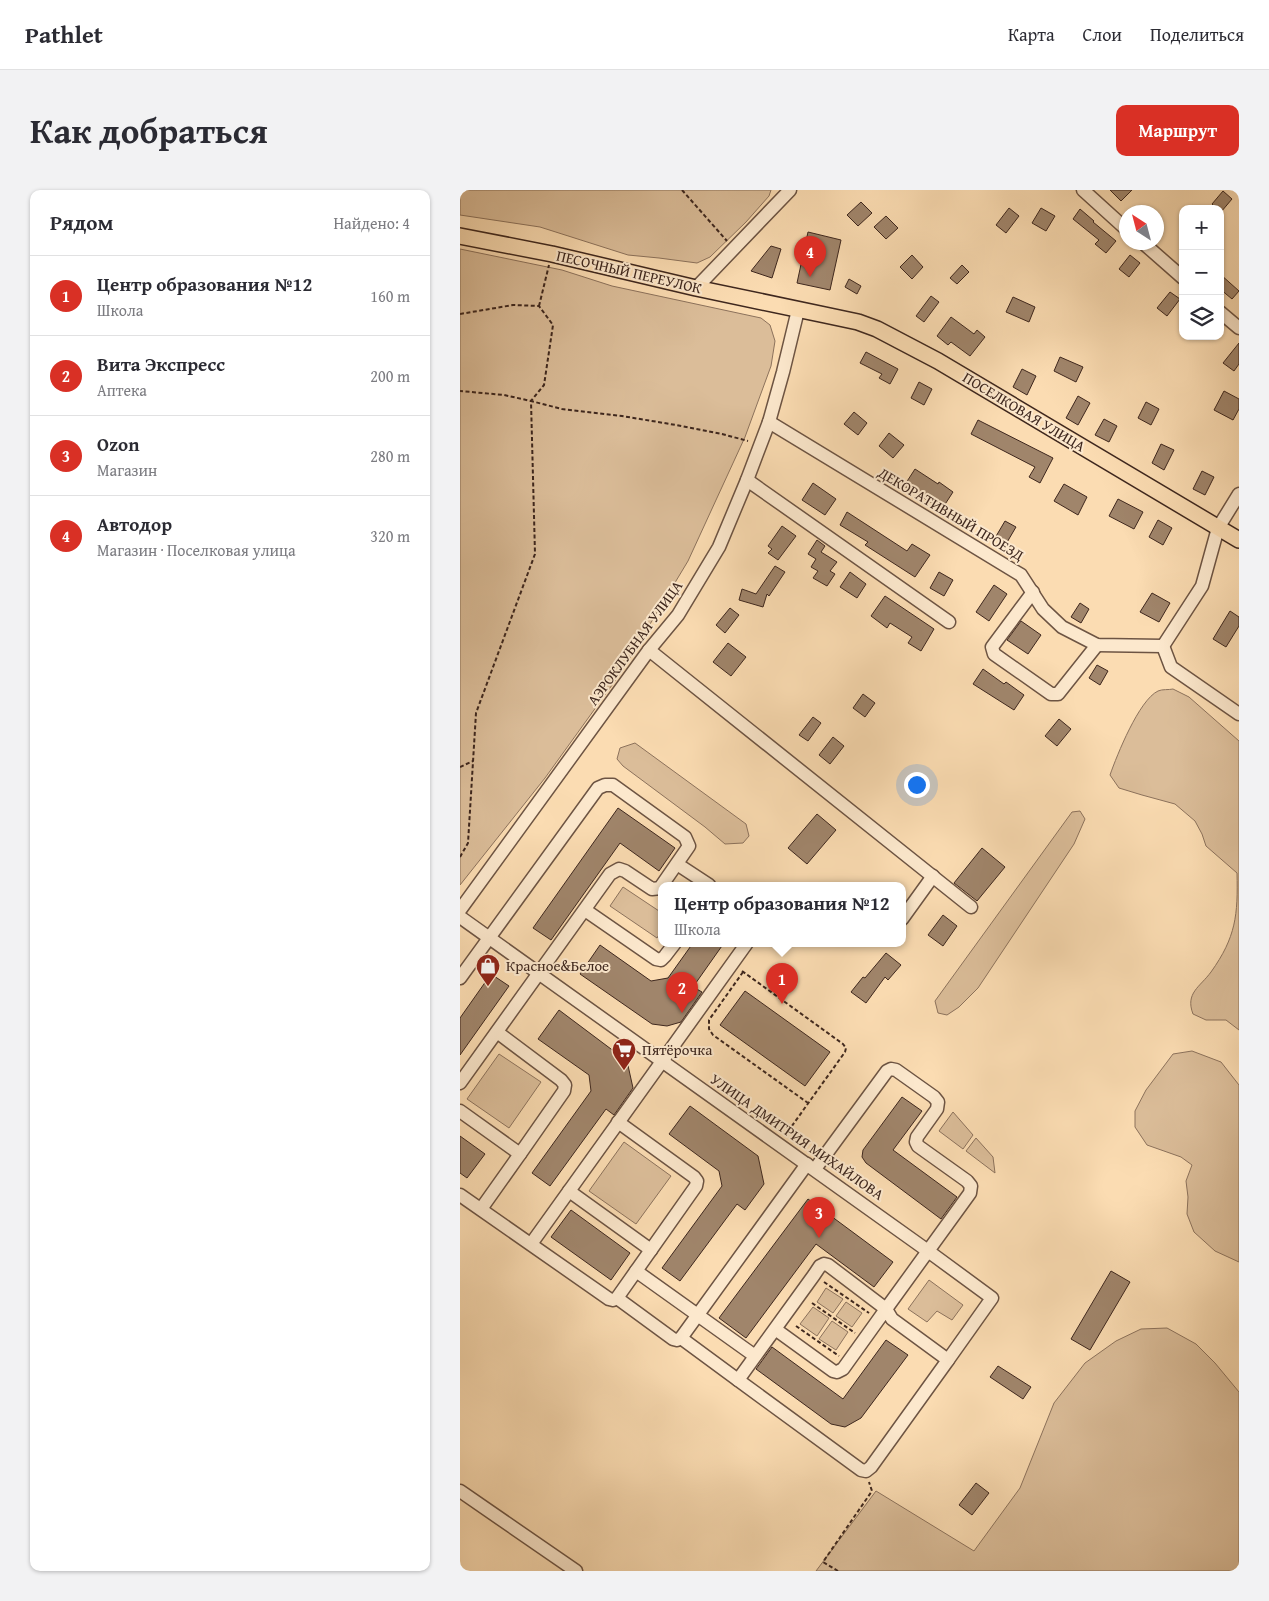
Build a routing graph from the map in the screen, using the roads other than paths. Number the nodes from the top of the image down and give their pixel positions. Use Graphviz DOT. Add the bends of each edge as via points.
graph roads {
  1 [pos="790,190"];
  2 [pos="1083,190"];
  3 [pos="1119,223"];
  4 [pos="460,236"];
  5 [pos="1151,250"];
  6 [pos="1179,274"];
  7 [pos="696,288"];
  8 [pos="798,310"];
  9 [pos="1224,315"];
  10 [pos="1239,328"];
  11 [pos="768,422"];
  12 [pos="746,480"];
  13 [pos="1239,494"];
  14 [pos="1218,528"];
  15 [pos="1239,540"];
  16 [pos="1033,592"];
  17 [pos="949,622"];
  18 [pos="1097,645"];
  19 [pos="1163,646"];
  20 [pos="649,650"];
  21 [pos="1239,714"];
  22 [pos="677,864"];
  23 [pos="933,876"];
  24 [pos="665,882"];
  25 [pos="704,882"];
  26 [pos="658,888"];
  27 [pos="971,906"];
  28 [pos="460,910"];
  29 [pos="585,910"];
  30 [pos="906,913"];
  31 [pos="460,917"];
  32 [pos="489,938"];
  33 [pos="672,947"];
  34 [pos="743,947"];
  35 [pos="539,973"];
  36 [pos="460,978"];
  37 [pos="497,1032"];
  38 [pos="662,1061"];
  39 [pos="460,1083"];
  40 [pos="460,1111"];
  41 [pos="618,1122"];
  42 [pos="520,1154"];
  43 [pos="811,1167"];
  44 [pos="569,1191"];
  45 [pos="460,1195"];
  46 [pos="481,1209"];
  47 [pos="531,1244"];
  48 [pos="651,1250"];
  49 [pos="928,1251"];
  50 [pos="636,1271"];
  51 [pos="617,1298"];
  52 [pos="886,1309"];
  53 [pos="698,1315"];
  54 [pos="774,1329"];
  55 [pos="681,1338"];
  56 [pos="755,1356"];
  57 [pos="948,1360"];
  58 [pos="738,1380"];
  59 [pos="460,1491"];
  60 [pos="576,1571"];
  1 -- 7 [label="street"];
  2 -- 3 [label="street"];
  4 -- 7 [label="main road, ПЕСОЧНЫЙ ПЕРЕУЛОК"];
  5 -- 6 [label="street"];
  7 -- 8 [label="main road, ПЕСОЧНЫЙ ПЕРЕУЛОК"];
  8 -- 11 [label="street, АЭРОКЛУБНАЯ УЛИЦА"];
  8 -- 14 [label="main road, ПОСЕЛКОВАЯ УЛИЦА" via="858,322 901,340"];
  9 -- 10 [label="street"];
  11 -- 12 [label="street, АЭРОКЛУБНАЯ УЛИЦА"];
  11 -- 16 [label="street, ДЕКОРАТИВНЫЙ ПРОЕЗД" via="1021,575"];
  12 -- 17 [label="street"];
  12 -- 20 [label="street, АЭРОКЛУБНАЯ УЛИЦА" via="706,570 678,615"];
  13 -- 14 [label="street"];
  14 -- 15 [label="main road, ПОСЕЛКОВАЯ УЛИЦА"];
  14 -- 19 [label="street" via="1202,586"];
  16 -- 18 [label="street, ДЕКОРАТИВНЫЙ ПРОЕЗД" via="1043,609 1062,627"];
  16 -- 18 [label="street" via="992,647 994,654 1051,694 1058,694"];
  18 -- 19 [label="street, ДЕКОРАТИВНЫЙ ПРОЕЗД"];
  19 -- 21 [label="street" via="1170,667"];
  20 -- 23 [label="street"];
  20 -- 28 [label="street, АЭРОКЛУБНАЯ УЛИЦА"];
  22 -- 24 [label="street"];
  22 -- 25 [label="street"];
  22 -- 32 [label="street" via="689,846 685,837 613,785 605,785 598,788"];
  23 -- 27 [label="street"];
  23 -- 30 [label="street"];
  26 -- 29 [label="street" via="652,889 630,872 619,869 610,874"];
  29 -- 33 [label="street" via="656,959 661,960"];
  29 -- 35 [label="street"];
  31 -- 32 [label="street, УЛИЦА ДМИТРИЯ МИХАЙЛОВА"];
  32 -- 35 [label="street, УЛИЦА ДМИТРИЯ МИХАЙЛОВА"];
  32 -- 36 [label="street"];
  34 -- 38 [label="street"];
  35 -- 37 [label="street"];
  35 -- 38 [label="street, УЛИЦА ДМИТРИЯ МИХАЙЛОВА"];
  37 -- 39 [label="street"];
  37 -- 42 [label="street" via="565,1085"];
  38 -- 41 [label="street"];
  38 -- 43 [label="street, УЛИЦА ДМИТРИЯ МИХАЙЛОВА"];
  40 -- 42 [label="street"];
  41 -- 44 [label="street"];
  41 -- 48 [label="street" via="697,1181"];
  42 -- 46 [label="street"];
  43 -- 49 [label="street, УЛИЦА ДМИТРИЯ МИХАЙЛОВА"];
  43 -- 49 [label="street" via="886,1071 896,1070 934,1097 938,1102 937,1109 916,1142 971,1186 970,1193"];
  43 -- 53 [label="street"];
  44 -- 47 [label="street"];
  44 -- 48 [label="street"];
  45 -- 46 [label="street"];
  46 -- 47 [label="street"];
  47 -- 51 [label="street" via="609,1299"];
  48 -- 50 [label="street"];
  49 -- 52 [label="street"];
  49 -- 57 [label="street, УЛИЦА ДМИТРИЯ МИХАЙЛОВА" via="992,1298"];
  50 -- 51 [label="street"];
  50 -- 53 [label="street"];
  51 -- 55 [label="street" via="673,1339"];
  52 -- 54 [label="street" via="838,1372"];
  52 -- 54 [label="street" via="824,1264"];
  52 -- 57 [label="street" via="892,1319"];
  53 -- 55 [label="street"];
  53 -- 56 [label="street"];
  54 -- 56 [label="street"];
  55 -- 58 [label="street"];
  56 -- 58 [label="street"];
  57 -- 58 [label="street" via="866,1471"];
  59 -- 60 [label="street"];
}
